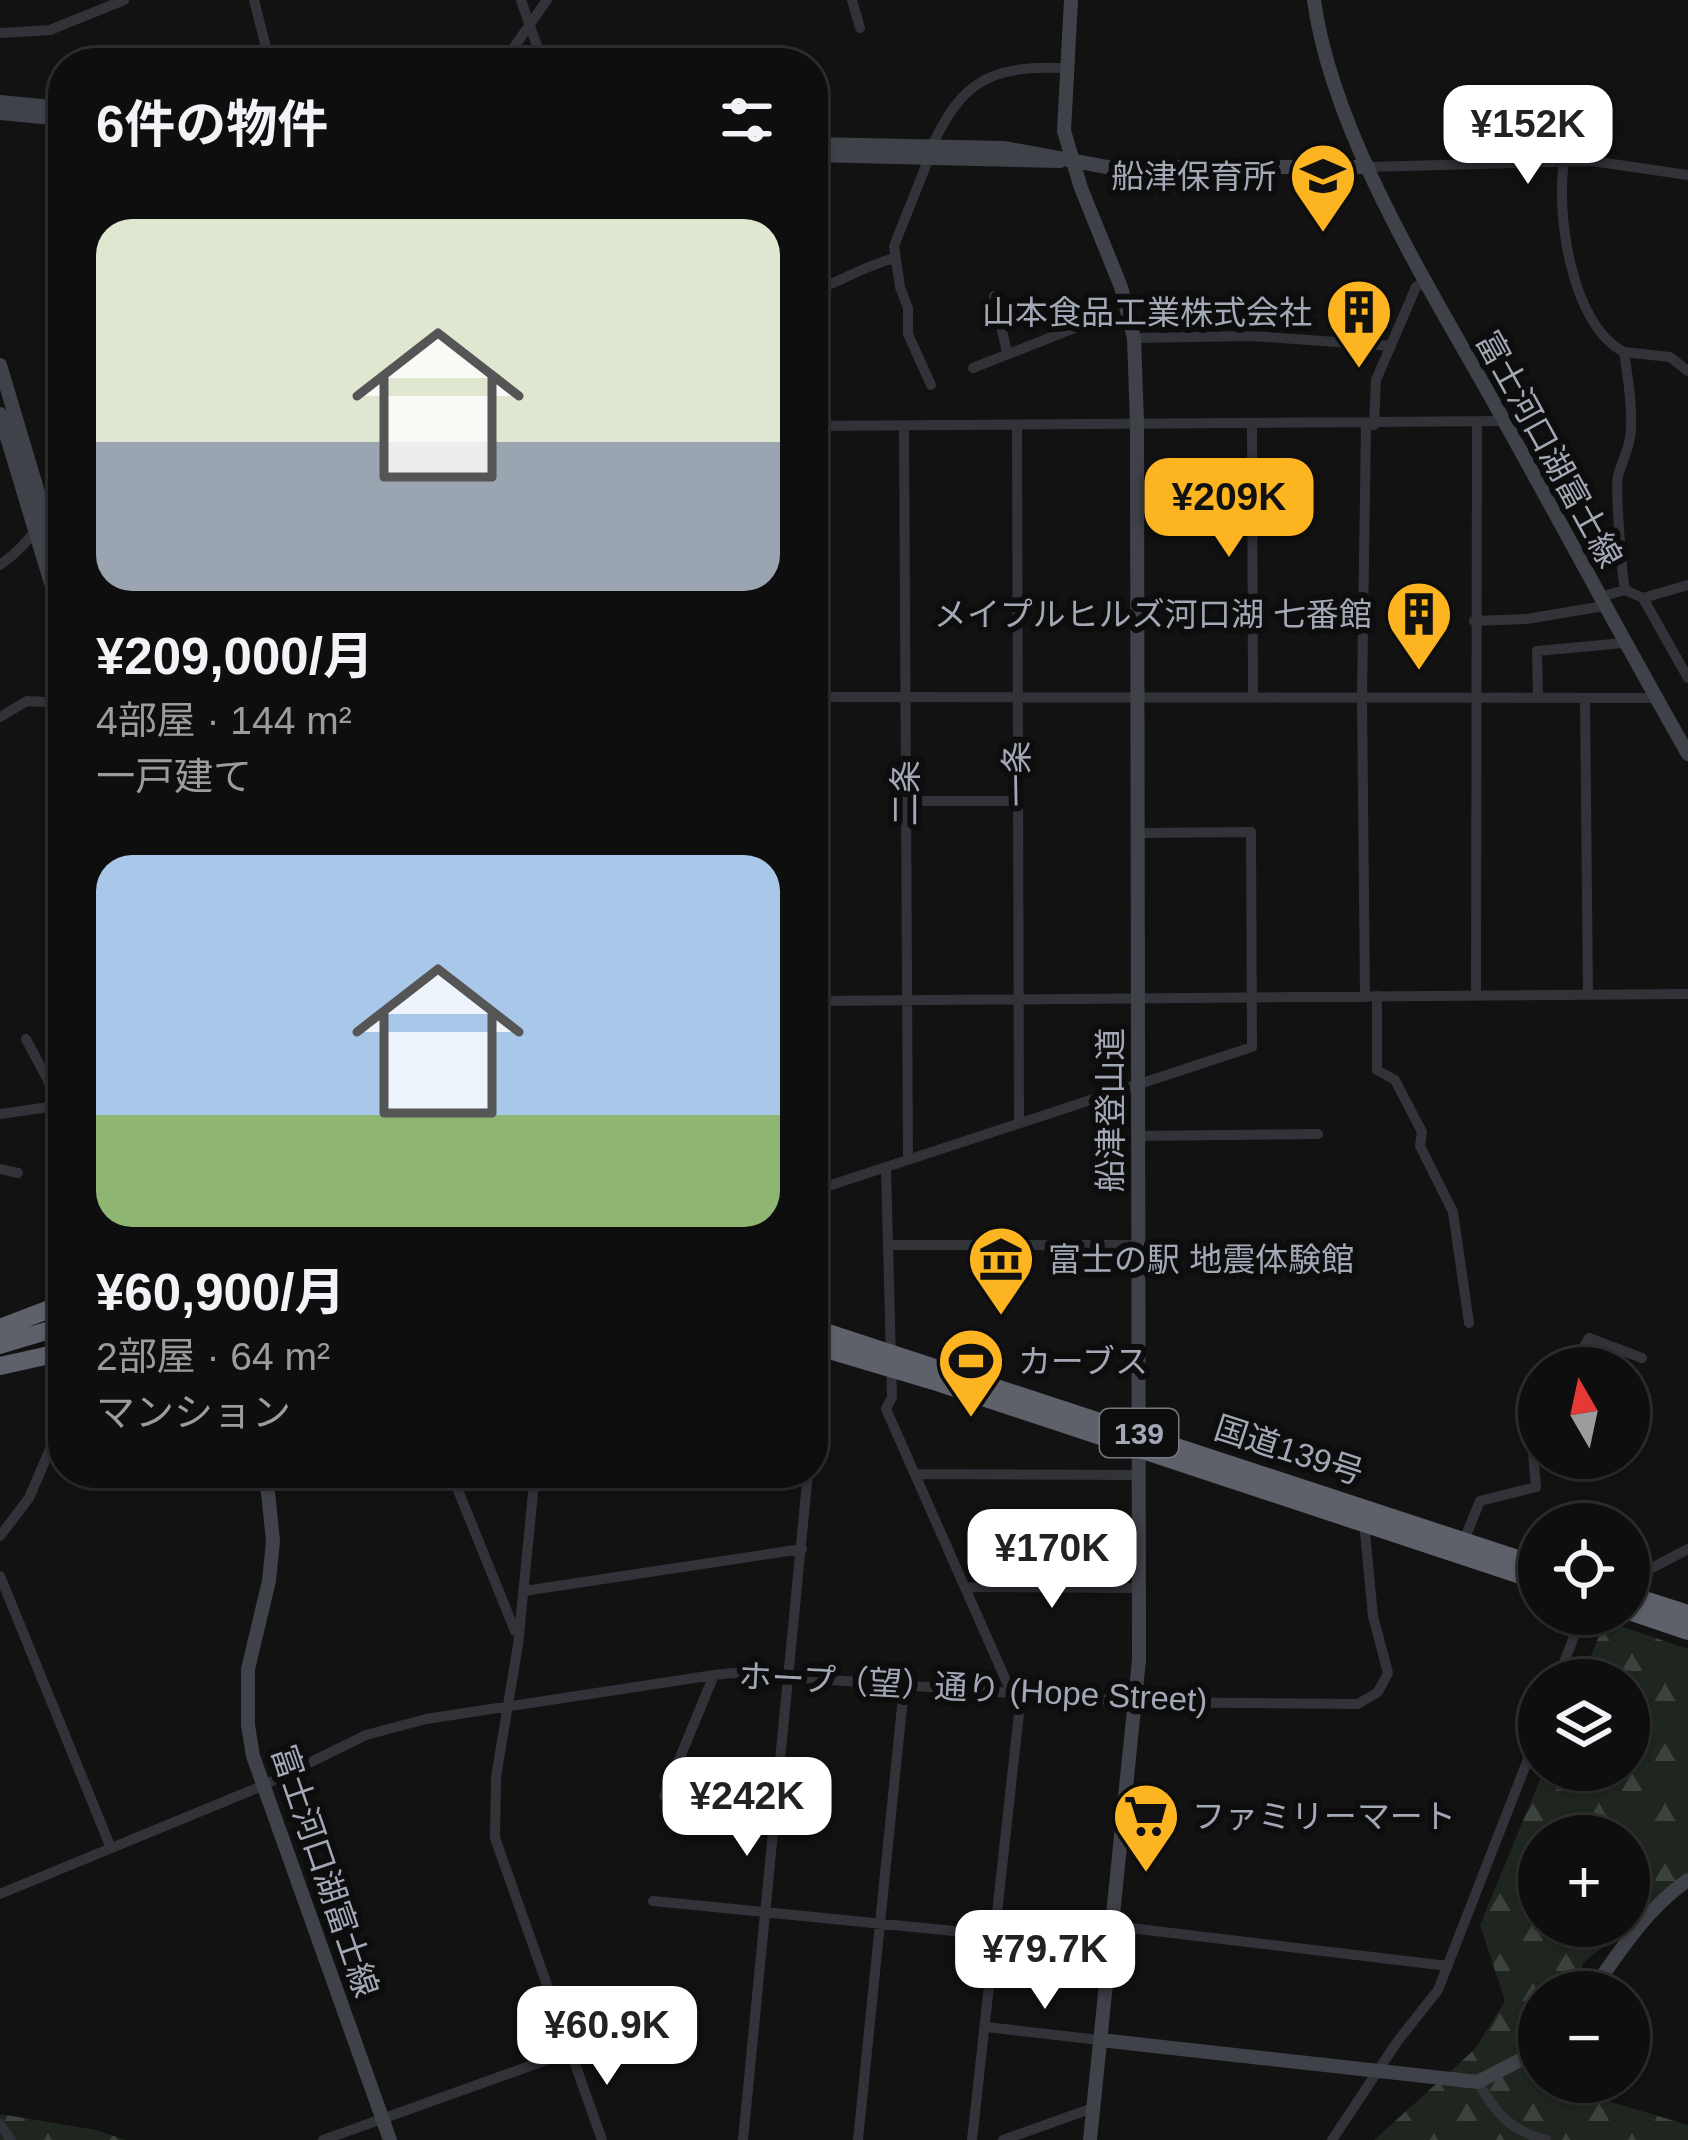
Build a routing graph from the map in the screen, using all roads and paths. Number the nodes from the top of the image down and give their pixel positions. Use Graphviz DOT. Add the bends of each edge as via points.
graph roads {
  1 [pos="124,0"];
  2 [pos="254,0"];
  3 [pos="521,0"];
  4 [pos="547,0"];
  5 [pos="852,0"];
  6 [pos="1071,0"];
  7 [pos="1313,0"];
  8 [pos="529,26"];
  9 [pos="860,28"];
  10 [pos="0,33"];
  11 [pos="266,48"];
  12 [pos="514,48"];
  13 [pos="537,48"];
  14 [pos="1059,68"];
  15 [pos="0,102"];
  16 [pos="48,107"];
  17 [pos="0,112"];
  18 [pos="48,117"];
  19 [pos="828,146"];
  20 [pos="931,151"];
  21 [pos="828,154"];
  22 [pos="1071,160"];
  23 [pos="1564,161"];
  24 [pos="1368,167"];
  25 [pos="1688,175"];
  26 [pos="895,258"];
  27 [pos="1426,281"];
  28 [pos="828,287"];
  29 [pos="994,296"];
  30 [pos="1124,297"];
  31 [pos="1134,338"];
  32 [pos="1391,346"];
  33 [pos="1007,352"];
  34 [pos="1624,352"];
  35 [pos="0,365"];
  36 [pos="974,368"];
  37 [pos="1688,370"];
  38 [pos="931,386"];
  39 [pos="0,414"];
  40 [pos="1504,422"];
  41 [pos="1136,423"];
  42 [pos="1252,423"];
  43 [pos="1477,424"];
  44 [pos="1017,425"];
  45 [pos="1370,425"];
  46 [pos="828,426"];
  47 [pos="904,426"];
  48 [pos="48,514"];
  49 [pos="45,517"];
  50 [pos="48,527"];
  51 [pos="36,531"];
  52 [pos="0,566"];
  53 [pos="48,571"];
  54 [pos="1688,585"];
  55 [pos="1625,590"];
  56 [pos="1643,598"];
  57 [pos="1602,602"];
  58 [pos="1474,621"];
  59 [pos="1624,643"];
  60 [pos="1688,678"];
  61 [pos="1137,695"];
  62 [pos="905,696"];
  63 [pos="1016,696"];
  64 [pos="1253,696"];
  65 [pos="1362,696"];
  66 [pos="828,697"];
  67 [pos="1474,697"];
  68 [pos="1538,698"];
  69 [pos="1585,698"];
  70 [pos="1656,698"];
  71 [pos="48,702"];
  72 [pos="0,717"];
  73 [pos="1688,754"];
  74 [pos="904,801"];
  75 [pos="1017,801"];
  76 [pos="1138,833"];
  77 [pos="1588,994"];
  78 [pos="1688,994"];
  79 [pos="1476,995"];
  80 [pos="1371,996"];
  81 [pos="1019,999"];
  82 [pos="1138,999"];
  83 [pos="907,1000"];
  84 [pos="1252,1000"];
  85 [pos="828,1001"];
  86 [pos="26,1039"];
  87 [pos="48,1079"];
  88 [pos="1136,1085"];
  89 [pos="48,1107"];
  90 [pos="0,1114"];
  91 [pos="1019,1123"];
  92 [pos="1318,1134"];
  93 [pos="1136,1136"];
  94 [pos="908,1160"];
  95 [pos="886,1168"];
  96 [pos="0,1169"];
  97 [pos="17,1173"];
  98 [pos="828,1186"];
  99 [pos="889,1245"];
  100 [pos="1138,1245"];
  101 [pos="48,1310"];
  102 [pos="1468,1323"];
  103 [pos="0,1328"];
  104 [pos="48,1331"];
  105 [pos="828,1334"];
  106 [pos="0,1345"];
  107 [pos="1584,1347"];
  108 [pos="1613,1347"];
  109 [pos="828,1348"];
  110 [pos="48,1355"];
  111 [pos="891,1359"];
  112 [pos="0,1366"];
  113 [pos="1141,1442"];
  114 [pos="48,1454"];
  115 [pos="915,1474"];
  116 [pos="1137,1474"];
  117 [pos="1535,1479"];
  118 [pos="268,1488"];
  119 [pos="458,1488"];
  120 [pos="534,1488"];
  121 [pos="807,1488"];
  122 [pos="1364,1522"];
  123 [pos="0,1536"];
  124 [pos="1464,1540"];
  125 [pos="802,1549"];
  126 [pos="1688,1549"];
  127 [pos="1518,1559"];
  128 [pos="1650,1569"];
  129 [pos="1518,1574"];
  130 [pos="0,1576"];
  131 [pos="967,1587"];
  132 [pos="1138,1588"];
  133 [pos="524,1591"];
  134 [pos="1650,1602"];
  135 [pos="1688,1614"];
  136 [pos="1650,1618"];
  137 [pos="1688,1631"];
  138 [pos="517,1634"];
  139 [pos="714,1675"];
  140 [pos="788,1677"];
  141 [pos="904,1688"];
  142 [pos="1017,1694"];
  143 [pos="1138,1702"];
  144 [pos="510,1707"];
  145 [pos="1518,1785"];
  146 [pos="262,1786"];
  147 [pos="664,1796"];
  148 [pos="111,1848"];
  149 [pos="1688,1880"];
  150 [pos="0,1894"];
  151 [pos="653,1900"];
  152 [pos="765,1911"];
  153 [pos="880,1923"];
  154 [pos="1113,1926"];
  155 [pos="994,1935"];
  156 [pos="1448,1966"];
  157 [pos="1606,1971"];
  158 [pos="986,2026"];
  159 [pos="1100,2040"];
  160 [pos="569,2052"];
  161 [pos="1518,2061"];
  162 [pos="1379,2072"];
  163 [pos="1478,2082"];
  164 [pos="1093,2108"];
  165 [pos="383,2119"];
  166 [pos="0,2124"];
  167 [pos="11,2140"];
  168 [pos="323,2140"];
  169 [pos="391,2140"];
  170 [pos="602,2140"];
  171 [pos="743,2140"];
  172 [pos="858,2140"];
  173 [pos="972,2140"];
  174 [pos="1003,2140"];
  175 [pos="1090,2140"];
  176 [pos="1332,2140"];
  177 [pos="1546,2140"];
  1 -- 10 [label="street" via="50,30"];
  2 -- 11 [label="street"];
  3 -- 8 [label="street"];
  4 -- 8 [label="street"];
  5 -- 9 [label="street"];
  6 -- 22 [label="main road, 船津登山道" via="1064,130"];
  7 -- 24 [label="main road, 富士河口湖富士線" via="1332,83"];
  8 -- 12 [label="street"];
  8 -- 13 [label="street"];
  14 -- 20 [label="street" via="983,80 949,110"];
  15 -- 16 [label="main road"];
  17 -- 18 [label="main road"];
  19 -- 20 [label="main road"];
  20 -- 21 [label="main road"];
  20 -- 22 [label="main road"];
  20 -- 26 [label="street"];
  22 -- 24 [label="main road" via="1107,167"];
  22 -- 30 [label="main road, 船津登山道"];
  23 -- 24 [label="street"];
  23 -- 25 [label="street"];
  23 -- 34 [label="street" via="1570,271 1607,342"];
  24 -- 27 [label="main road, 富士河口湖富士線"];
  26 -- 28 [label="street"];
  26 -- 38 [label="street" via="908,334"];
  27 -- 32 [label="street" via="1416,286"];
  27 -- 40 [label="main road, 富士河口湖富士線"];
  29 -- 33 [label="street"];
  30 -- 31 [label="main road, 船津登山道"];
  30 -- 33 [label="street" via="1087,322"];
  31 -- 32 [label="street"];
  31 -- 41 [label="main road, 船津登山道"];
  32 -- 45 [label="street"];
  33 -- 36 [label="street"];
  34 -- 37 [label="street" via="1670,357"];
  34 -- 55 [label="street" via="1631,428 1617,478"];
  35 -- 49 [label="main road"];
  39 -- 51 [label="main road"];
  40 -- 43 [label="street"];
  40 -- 57 [label="main road, 富士河口湖富士線"];
  41 -- 42 [label="street"];
  41 -- 44 [label="street"];
  41 -- 61 [label="main road, 船津登山道"];
  42 -- 45 [label="street"];
  42 -- 64 [label="street"];
  43 -- 45 [label="street"];
  43 -- 58 [label="street"];
  44 -- 47 [label="street"];
  44 -- 63 [label="street, 一条"];
  45 -- 65 [label="street"];
  46 -- 47 [label="street"];
  47 -- 62 [label="street, 二条"];
  48 -- 49 [label="street"];
  49 -- 50 [label="main road"];
  49 -- 51 [label="street"];
  51 -- 52 [label="street"];
  51 -- 53 [label="main road"];
  54 -- 56 [label="street"];
  55 -- 56 [label="street"];
  55 -- 57 [label="street"];
  56 -- 60 [label="street"];
  57 -- 58 [label="street"];
  57 -- 59 [label="main road, 富士河口湖富士線"];
  58 -- 67 [label="street"];
  59 -- 68 [label="street" via="1537,651"];
  59 -- 70 [label="main road, 富士河口湖富士線"];
  61 -- 63 [label="street"];
  61 -- 64 [label="street"];
  61 -- 76 [label="main road, 船津登山道"];
  62 -- 63 [label="street"];
  62 -- 66 [label="street"];
  62 -- 74 [label="street, 二条"];
  63 -- 75 [label="street, 一条"];
  64 -- 65 [label="street"];
  65 -- 67 [label="street"];
  65 -- 80 [label="street"];
  67 -- 68 [label="street"];
  67 -- 79 [label="street"];
  68 -- 69 [label="street"];
  69 -- 70 [label="street"];
  69 -- 77 [label="street"];
  70 -- 73 [label="main road, 富士河口湖富士線"];
  71 -- 72 [label="street" via="28,701"];
  74 -- 75 [label="street"];
  74 -- 83 [label="street, 二条"];
  75 -- 81 [label="street, 一条"];
  76 -- 82 [label="main road, 船津登山道"];
  76 -- 84 [label="street" via="1251,832"];
  77 -- 78 [label="street"];
  77 -- 79 [label="street"];
  79 -- 80 [label="street"];
  80 -- 84 [label="street"];
  80 -- 102 [label="street" via="1377,1070 1395,1080 1453,1212"];
  81 -- 82 [label="street"];
  81 -- 83 [label="street"];
  81 -- 91 [label="street, 一条"];
  82 -- 84 [label="street"];
  82 -- 88 [label="main road, 船津登山道"];
  83 -- 85 [label="street"];
  83 -- 94 [label="street, 二条"];
  84 -- 88 [label="street" via="1252,1047"];
  86 -- 87 [label="street"];
  88 -- 91 [label="street"];
  88 -- 93 [label="main road, 船津登山道"];
  89 -- 90 [label="street"];
  91 -- 94 [label="street"];
  92 -- 93 [label="street"];
  93 -- 100 [label="main road, 船津登山道"];
  94 -- 95 [label="street"];
  95 -- 98 [label="street"];
  95 -- 99 [label="street"];
  96 -- 97 [label="street"];
  99 -- 100 [label="street"];
  99 -- 111 [label="street"];
  100 -- 113 [label="main road, 船津登山道"];
  101 -- 103 [label="highway"];
  104 -- 106 [label="highway"];
  105 -- 111 [label="highway, 国道139号 / 139"];
  107 -- 108 [label="street" via="1589,1338"];
  109 -- 111 [label="highway, 国道139号 / 139"];
  110 -- 112 [label="highway"];
  111 -- 113 [label="highway, 国道139号 / 139"];
  111 -- 115 [label="street" via="886,1409"];
  113 -- 116 [label="main road, 船津登山道"];
  113 -- 122 [label="highway, 国道139号 / 139"];
  113 -- 124 [label="highway, 国道139号 / 139"];
  114 -- 123 [label="street"];
  115 -- 116 [label="street"];
  115 -- 131 [label="street"];
  116 -- 132 [label="main road, 船津登山道"];
  117 -- 124 [label="street" via="1536,1487 1480,1502"];
  118 -- 146 [label="main road, 富士河口湖富士線" via="269,1581 246,1696"];
  119 -- 138 [label="street"];
  120 -- 133 [label="street"];
  121 -- 125 [label="street"];
  122 -- 129 [label="highway, 国道139号 / 139"];
  122 -- 143 [label="street, ホープ（望）通り (Hope Street)" via="1388,1673 1378,1692 1358,1704"];
  124 -- 127 [label="highway, 国道139号 / 139"];
  125 -- 133 [label="street"];
  125 -- 140 [label="street"];
  126 -- 128 [label="street"];
  130 -- 148 [label="street"];
  131 -- 132 [label="street"];
  131 -- 142 [label="street"];
  132 -- 143 [label="main road, 船津登山道"];
  133 -- 138 [label="street"];
  134 -- 135 [label="highway"];
  136 -- 137 [label="highway"];
  138 -- 144 [label="street"];
  139 -- 140 [label="street, ホープ（望）通り (Hope Street)"];
  139 -- 144 [label="street, ホープ（望）通り (Hope Street)"];
  139 -- 147 [label="street"];
  140 -- 141 [label="street, ホープ（望）通り (Hope Street)"];
  140 -- 152 [label="street"];
  141 -- 142 [label="street, ホープ（望）通り (Hope Street)"];
  141 -- 153 [label="street"];
  142 -- 143 [label="street, ホープ（望）通り (Hope Street)"];
  142 -- 155 [label="street"];
  143 -- 154 [label="main road, 船津登山道"];
  144 -- 146 [label="street, ホープ（望）通り (Hope Street)" via="366,1735"];
  144 -- 160 [label="street" via="495,1838"];
  145 -- 156 [label="street"];
  146 -- 148 [label="street, ホープ（望）通り (Hope Street)"];
  146 -- 165 [label="main road, 富士河口湖富士線"];
  148 -- 150 [label="street, ホープ（望）通り (Hope Street)"];
  149 -- 157 [label="main road" via="1643,1920"];
  151 -- 152 [label="street"];
  152 -- 153 [label="street"];
  152 -- 171 [label="street"];
  153 -- 155 [label="street"];
  153 -- 172 [label="street"];
  154 -- 156 [label="street"];
  154 -- 159 [label="main road, 船津登山道"];
  155 -- 158 [label="street"];
  156 -- 162 [label="street"];
  158 -- 159 [label="street"];
  158 -- 173 [label="street"];
  159 -- 162 [label="main road"];
  159 -- 164 [label="main road, 船津登山道"];
  160 -- 165 [label="street"];
  160 -- 170 [label="street"];
  161 -- 163 [label="main road"];
  162 -- 163 [label="main road"];
  162 -- 176 [label="street"];
  163 -- 177 [label="street" via="1496,2114"];
  164 -- 174 [label="street"];
  164 -- 175 [label="main road, 船津登山道"];
  165 -- 168 [label="street"];
  165 -- 169 [label="main road, 富士河口湖富士線"];
  166 -- 167 [label="street"];
}
